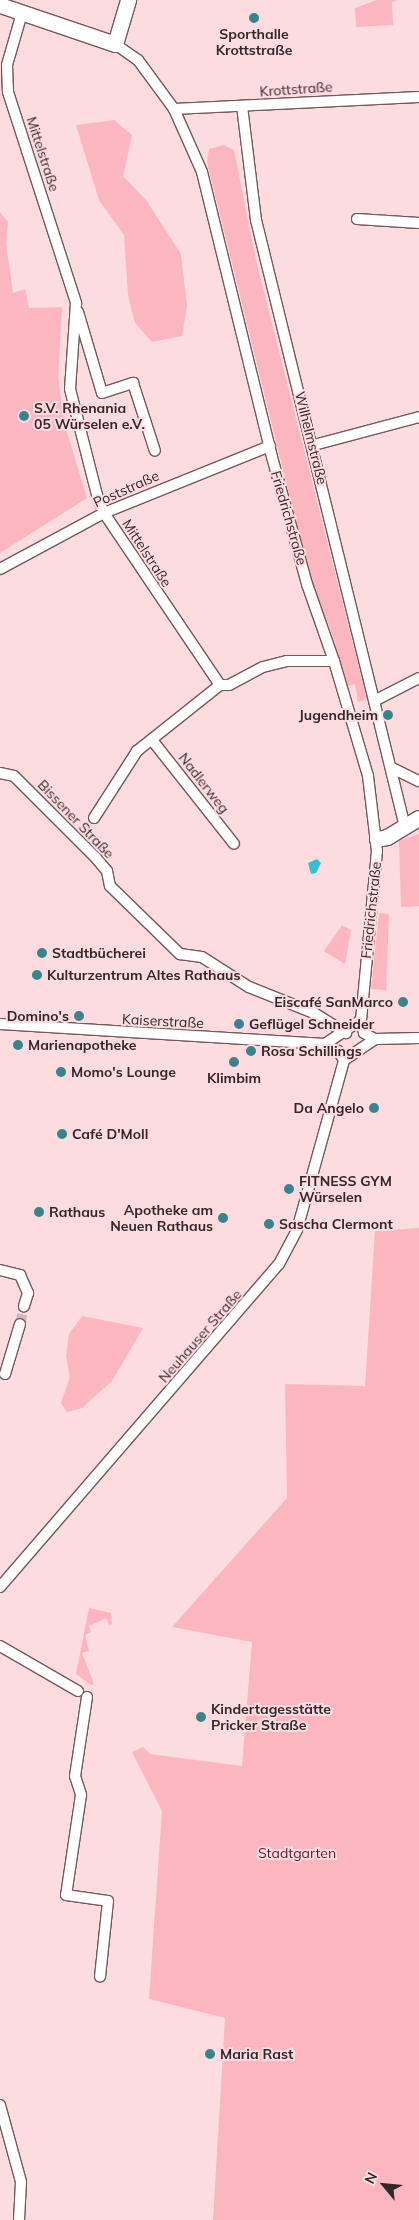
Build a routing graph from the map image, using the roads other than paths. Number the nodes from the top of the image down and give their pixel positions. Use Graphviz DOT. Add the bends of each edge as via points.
graph roads {
  1 [pos="128,0"];
  2 [pos="0,5"];
  3 [pos="22,12"];
  4 [pos="115,44"];
  5 [pos="419,97"];
  6 [pos="242,106"];
  7 [pos="174,109"];
  8 [pos="358,219"];
  9 [pos="419,223"];
  10 [pos="76,303"];
  11 [pos="419,417"];
  12 [pos="314,445"];
  13 [pos="270,446"];
  14 [pos="156,451"];
  15 [pos="104,513"];
  16 [pos="0,569"];
  17 [pos="334,661"];
  18 [pos="419,678"];
  19 [pos="220,685"];
  20 [pos="376,700"];
  21 [pos="152,740"];
  22 [pos="392,768"];
  23 [pos="0,773"];
  24 [pos="419,782"];
  25 [pos="94,818"];
  26 [pos="419,818"];
  27 [pos="406,827"];
  28 [pos="377,839"];
  29 [pos="234,844"];
  30 [pos="361,1020"];
  31 [pos="0,1024"];
  32 [pos="346,1033"];
  33 [pos="419,1038"];
  34 [pos="375,1039"];
  35 [pos="325,1044"];
  36 [pos="344,1060"];
  37 [pos="0,1270"];
  38 [pos="24,1306"];
  39 [pos="20,1324"];
  40 [pos="5,1374"];
  41 [pos="0,1587"];
  42 [pos="0,1646"];
  43 [pos="78,1692"];
  44 [pos="88,1697"];
  45 [pos="100,1977"];
  46 [pos="0,2105"];
  47 [pos="19,2220"];
  1 -- 4 [label="street"];
  2 -- 3 [label="street, Friedrichstraße"];
  3 -- 4 [label="street, Friedrichstraße"];
  3 -- 10 [label="street, Mittelstraße" via="7,65 8,92"];
  4 -- 7 [label="street, Friedrichstraße" via="138,60"];
  5 -- 6 [label="street, Krottstraße"];
  6 -- 7 [label="street, Krottstraße"];
  6 -- 12 [label="street, Wilhelmstraße" via="256,220"];
  7 -- 13 [label="street, Friedrichstraße" via="202,172"];
  8 -- 9 [label="street"];
  10 -- 14 [label="street, Mittelstraße" via="102,393 134,382"];
  10 -- 15 [label="street, Mittelstraße" via="70,389"];
  11 -- 12 [label="street"];
  12 -- 20 [label="street, Wilhelmstraße"];
  13 -- 15 [label="street, Poststraße"];
  13 -- 17 [label="street, Friedrichstraße" via="307,584"];
  15 -- 16 [label="street, Poststraße"];
  15 -- 19 [label="street, Mittelstraße"];
  17 -- 19 [label="street" via="287,661 263,668 228,685"];
  17 -- 28 [label="street, Friedrichstraße" via="368,776"];
  18 -- 20 [label="street"];
  19 -- 21 [label="street"];
  20 -- 22 [label="street, Wilhelmstraße"];
  21 -- 25 [label="street" via="128,761"];
  21 -- 29 [label="street, Nadlerweg"];
  22 -- 24 [label="street"];
  22 -- 27 [label="street, Wilhelmstraße"];
  23 -- 32 [label="street, Bissener Straße" via="14,776 96,858 107,871 110,886 180,954 202,957 249,987 314,1013"];
  26 -- 27 [label="street"];
  27 -- 28 [label="street"];
  28 -- 30 [label="street, Friedrichstraße"];
  30 -- 32 [label="street"];
  30 -- 34 [label="street" via="364,1033"];
  31 -- 35 [label="street, Kaiserstraße"];
  32 -- 35 [label="street"];
  33 -- 34 [label="street"];
  34 -- 36 [label="street"];
  35 -- 36 [label="street" via="338,1051"];
  36 -- 41 [label="street, Neuhauser Straße" via="297,1230 279,1264"];
  37 -- 38 [label="street" via="20,1274 28,1293"];
  39 -- 40 [label="street"];
  42 -- 43 [label="street"];
  44 -- 45 [label="street" via="75,1776 81,1795 66,1895 108,1901"];
  46 -- 47 [label="street" via="21,2182"];
}
